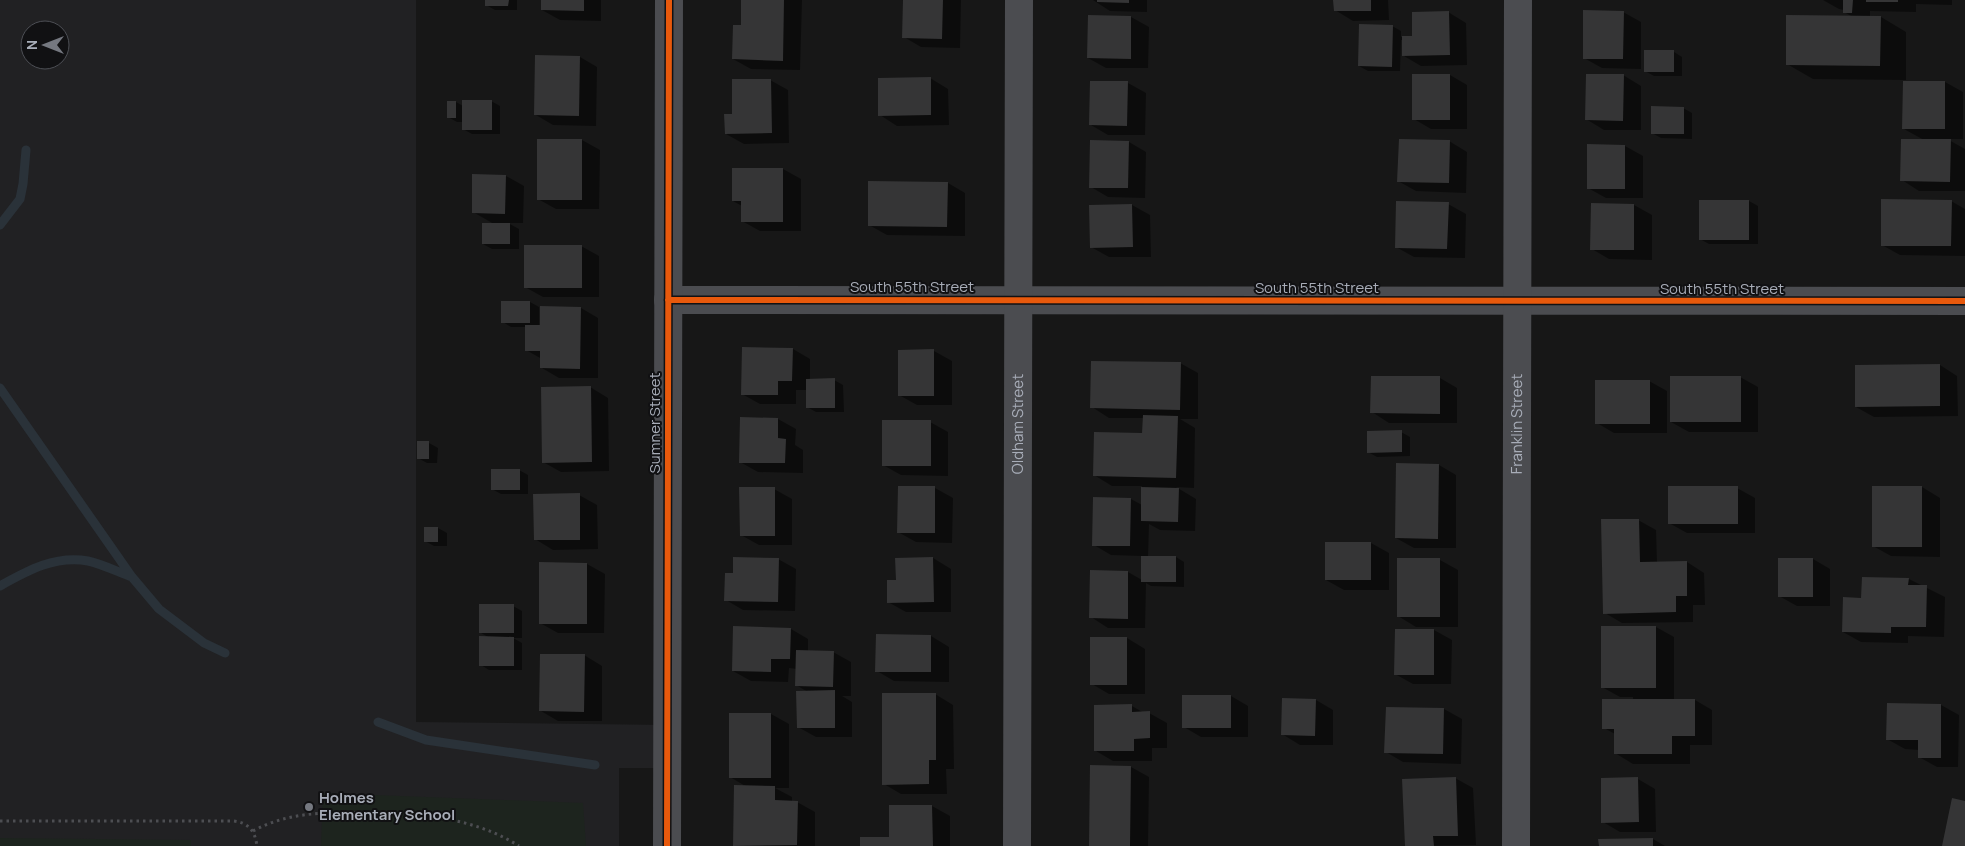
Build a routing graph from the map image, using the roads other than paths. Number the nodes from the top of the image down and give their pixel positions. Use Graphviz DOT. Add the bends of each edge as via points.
graph roads {
  1 [pos="669,0"];
  2 [pos="1019,0"];
  3 [pos="1518,0"];
  4 [pos="668,300"];
  5 [pos="1018,300"];
  6 [pos="1517,301"];
  7 [pos="1965,301"];
  8 [pos="667,846"];
  9 [pos="1017,846"];
  10 [pos="1516,846"];
  1 -- 4 [label="street, Sumner Street"];
  2 -- 5 [label="street, Oldham Street"];
  3 -- 6 [label="street, Franklin Street"];
  4 -- 5 [label="street, South 55th Street"];
  4 -- 8 [label="street, Sumner Street"];
  5 -- 6 [label="street, South 55th Street"];
  5 -- 9 [label="street, Oldham Street"];
  6 -- 7 [label="street, South 55th Street"];
  6 -- 10 [label="street, Franklin Street"];
}
